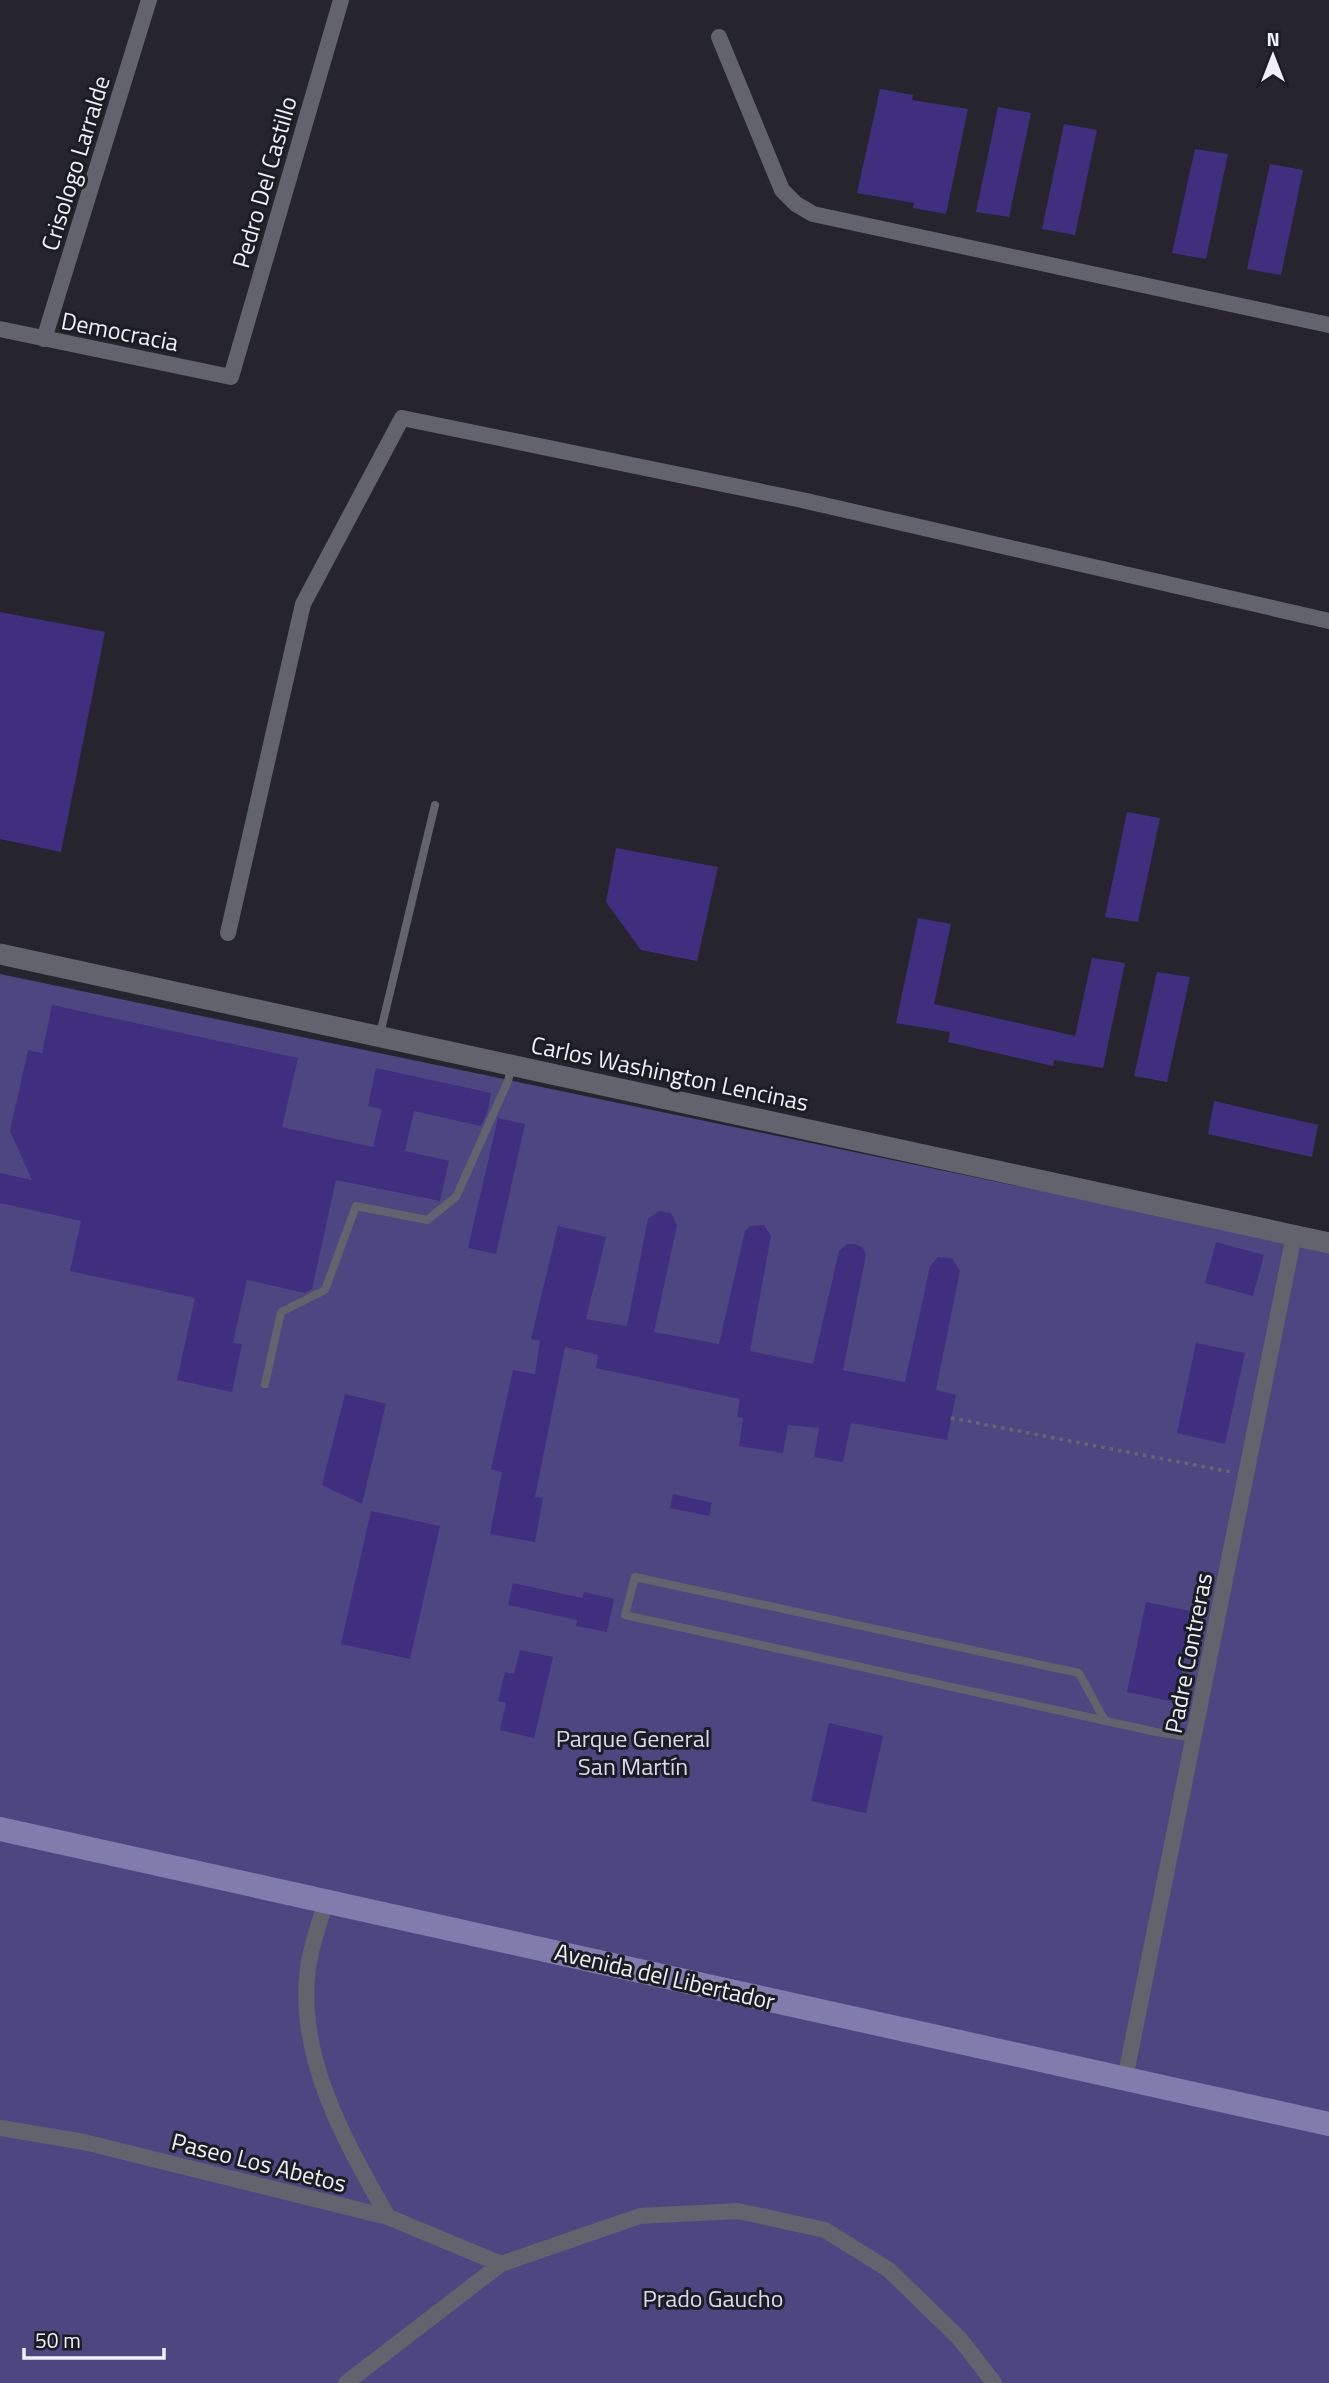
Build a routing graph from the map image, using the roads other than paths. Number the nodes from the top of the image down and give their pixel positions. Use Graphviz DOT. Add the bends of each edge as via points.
graph roads {
  1 [pos="149,0"];
  2 [pos="341,0"];
  3 [pos="719,37"];
  4 [pos="1329,325"];
  5 [pos="0,329"];
  6 [pos="44,339"];
  7 [pos="231,377"];
  8 [pos="1329,621"];
  9 [pos="435,805"];
  10 [pos="228,933"];
  11 [pos="0,954"];
  12 [pos="379,1037"];
  13 [pos="512,1065"];
  14 [pos="1294,1235"];
  15 [pos="1329,1243"];
  16 [pos="265,1384"];
  17 [pos="1105,1721"];
  18 [pos="1195,1738"];
  19 [pos="0,1829"];
  20 [pos="326,1901"];
  21 [pos="1125,2079"];
  22 [pos="1329,2124"];
  23 [pos="0,2128"];
  24 [pos="388,2217"];
  25 [pos="501,2264"];
  26 [pos="346,2383"];
  27 [pos="994,2383"];
  1 -- 6 [label="street, Crisologo Larralde"];
  2 -- 7 [label="street, Pedro Del Castillo"];
  3 -- 4 [label="street" via="782,190 813,214"];
  5 -- 6 [label="street, Democracia"];
  6 -- 7 [label="street, Democracia"];
  8 -- 10 [label="street" via="802,500 402,418 303,604"];
  9 -- 12 [label="lane"];
  11 -- 12 [label="main road, Carlos Washington Lencinas"];
  12 -- 13 [label="main road, Carlos Washington Lencinas"];
  13 -- 14 [label="main road, Carlos Washington Lencinas"];
  13 -- 16 [label="lane" via="456,1197 427,1220 356,1206 325,1290 281,1312"];
  14 -- 15 [label="main road, Carlos Washington Lencinas"];
  14 -- 18 [label="street, Padre Contreras"];
  17 -- 17 [label="lane" via="625,1615 635,1577 1079,1673"];
  17 -- 18 [label="lane"];
  18 -- 21 [label="street, Padre Contreras"];
  19 -- 20 [label="main road, Avenida del Libertador"];
  20 -- 21 [label="main road, Avenida del Libertador"];
  20 -- 24 [label="street" via="308,1968 314,2055 347,2145"];
  21 -- 22 [label="main road, Avenida del Libertador"];
  23 -- 24 [label="street, Paseo Los Abetos" via="84,2142"];
  24 -- 25 [label="street, Paseo Los Abetos"];
  25 -- 26 [label="street"];
  25 -- 27 [label="street" via="640,2217 738,2211 825,2230 889,2270 960,2339"];
}
